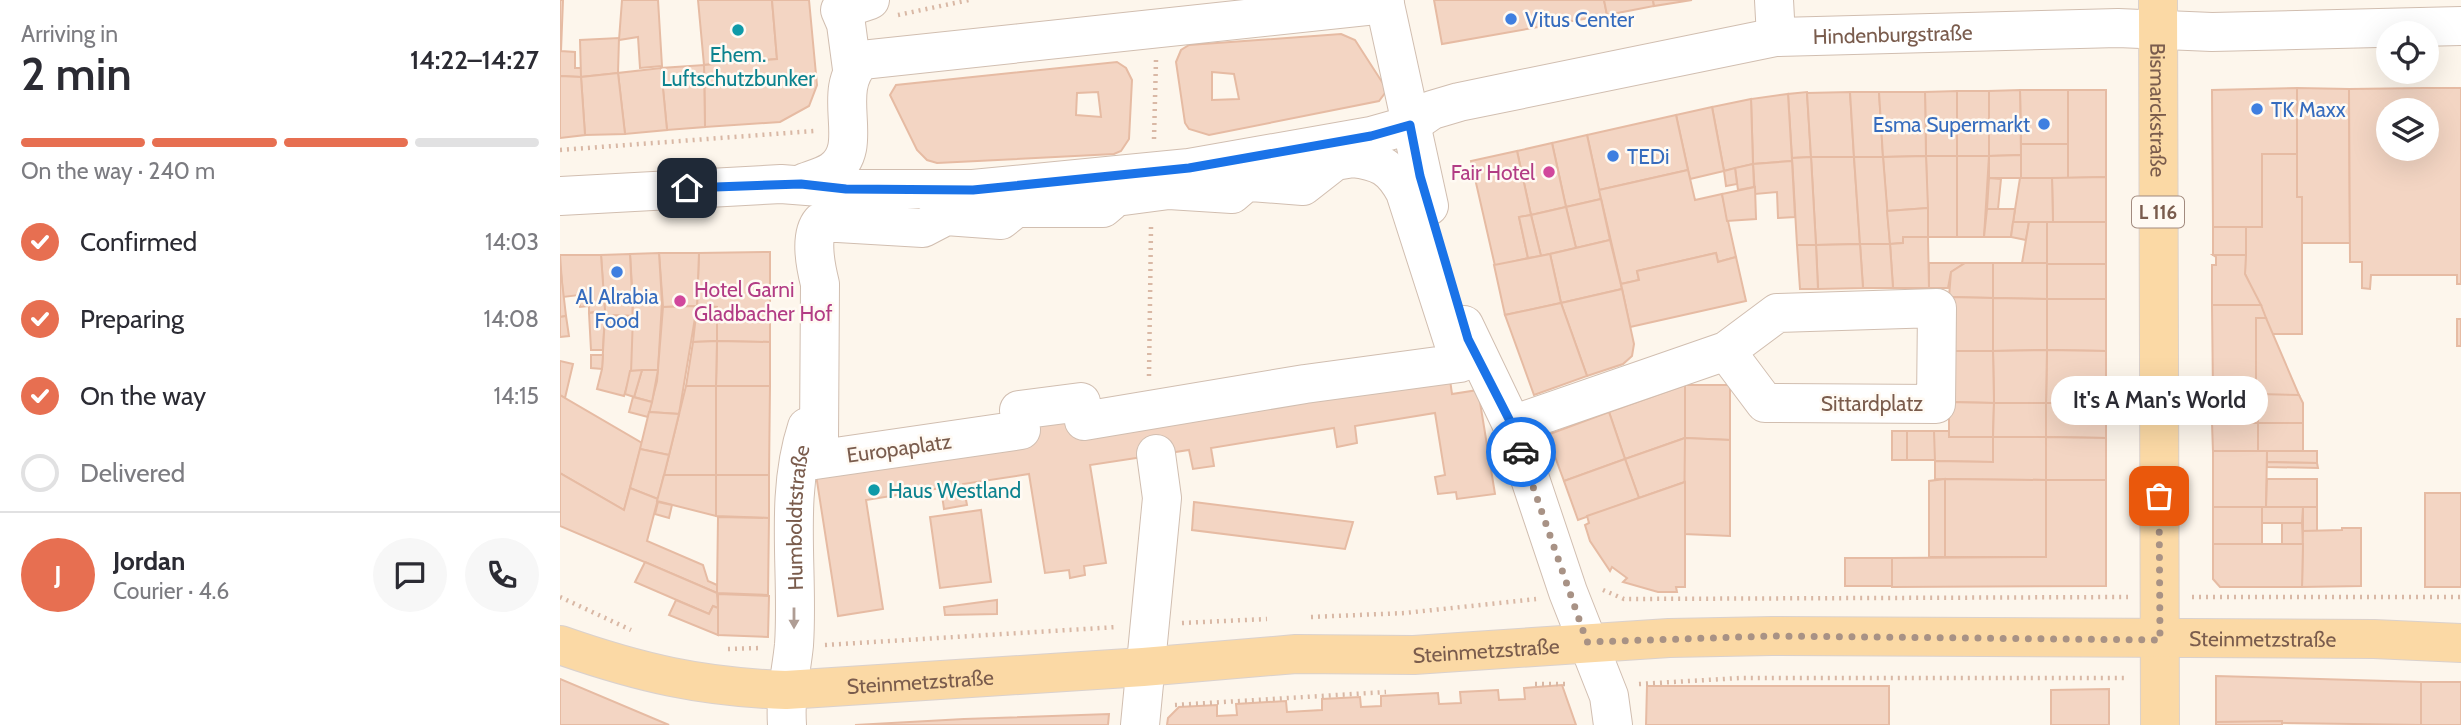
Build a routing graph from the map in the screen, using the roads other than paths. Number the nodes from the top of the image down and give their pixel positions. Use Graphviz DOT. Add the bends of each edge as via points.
graph roads {
  1 [pos="870,0"];
  2 [pos="1384,2"];
  3 [pos="2158,14"];
  4 [pos="1775,19"];
  5 [pos="2461,26"];
  6 [pos="852,69"];
  7 [pos="1410,125"];
  8 [pos="801,184"];
  9 [pos="560,196"];
  10 [pos="1726,351"];
  11 [pos="1148,411"];
  12 [pos="1512,425"];
  13 [pos="1156,454"];
  14 [pos="2160,640"];
  15 [pos="1587,642"];
  16 [pos="2461,643"];
  17 [pos="560,645"];
  18 [pos="1143,667"];
  19 [pos="787,707"];
  20 [pos="1141,716"];
  21 [pos="1613,725"];
  22 [pos="2160,725"];
  1 -- 6 [label="street" via="840,10"];
  2 -- 6 [label="street" via="862,60"];
  2 -- 7 [label="street"];
  3 -- 4 [label="street, Hindenburgstraße"];
  3 -- 5 [label="street, Hindenburgstraße" via="2212,32"];
  3 -- 14 [label="main road, Bismarckstraße / L 116"];
  4 -- 7 [label="street, Hindenburgstraße" via="1459,102 1432,110"];
  6 -- 8 [label="street" via="846,101 848,149 832,172"];
  7 -- 8 [label="street, Hindenburgstraße" via="1189,168 973,190"];
  7 -- 12 [label="street" via="1468,339"];
  8 -- 9 [label="street"];
  8 -- 19 [label="street, Humboldtstraße, one-way" via="808,424 795,477 794,647"];
  10 -- 10 [label="street, Sittardplatz" via="1777,313 1937,308 1936,404 1765,403"];
  10 -- 12 [label="street, Sittardplatz"];
  11 -- 11 [label="street, Europaplatz" via="1084,421 1081,402 1019,410 1021,430 815,460 820,439 818,225 824,220 923,228 941,216 1001,220 1016,208 1103,208 1116,197 1169,190 1229,194 1246,182 1303,186 1335,161 1353,158 1373,160 1395,173 1460,363"];
  12 -- 15 [label="street"];
  13 -- 18 [label="street" via="1163,498"];
  14 -- 15 [label="main road, Steinmetzstraße" via="1773,636"];
  14 -- 16 [label="main road, Steinmetzstraße"];
  14 -- 22 [label="main road, Bismarckstraße / L 116"];
  15 -- 18 [label="main road, Steinmetzstraße" via="1414,655 1289,654"];
  15 -- 21 [label="street" via="1605,686"];
  17 -- 19 [label="main road, Steinmetzstraße" via="657,676 730,687"];
  18 -- 19 [label="main road, Steinmetzstraße"];
  18 -- 20 [label="street"];
}
